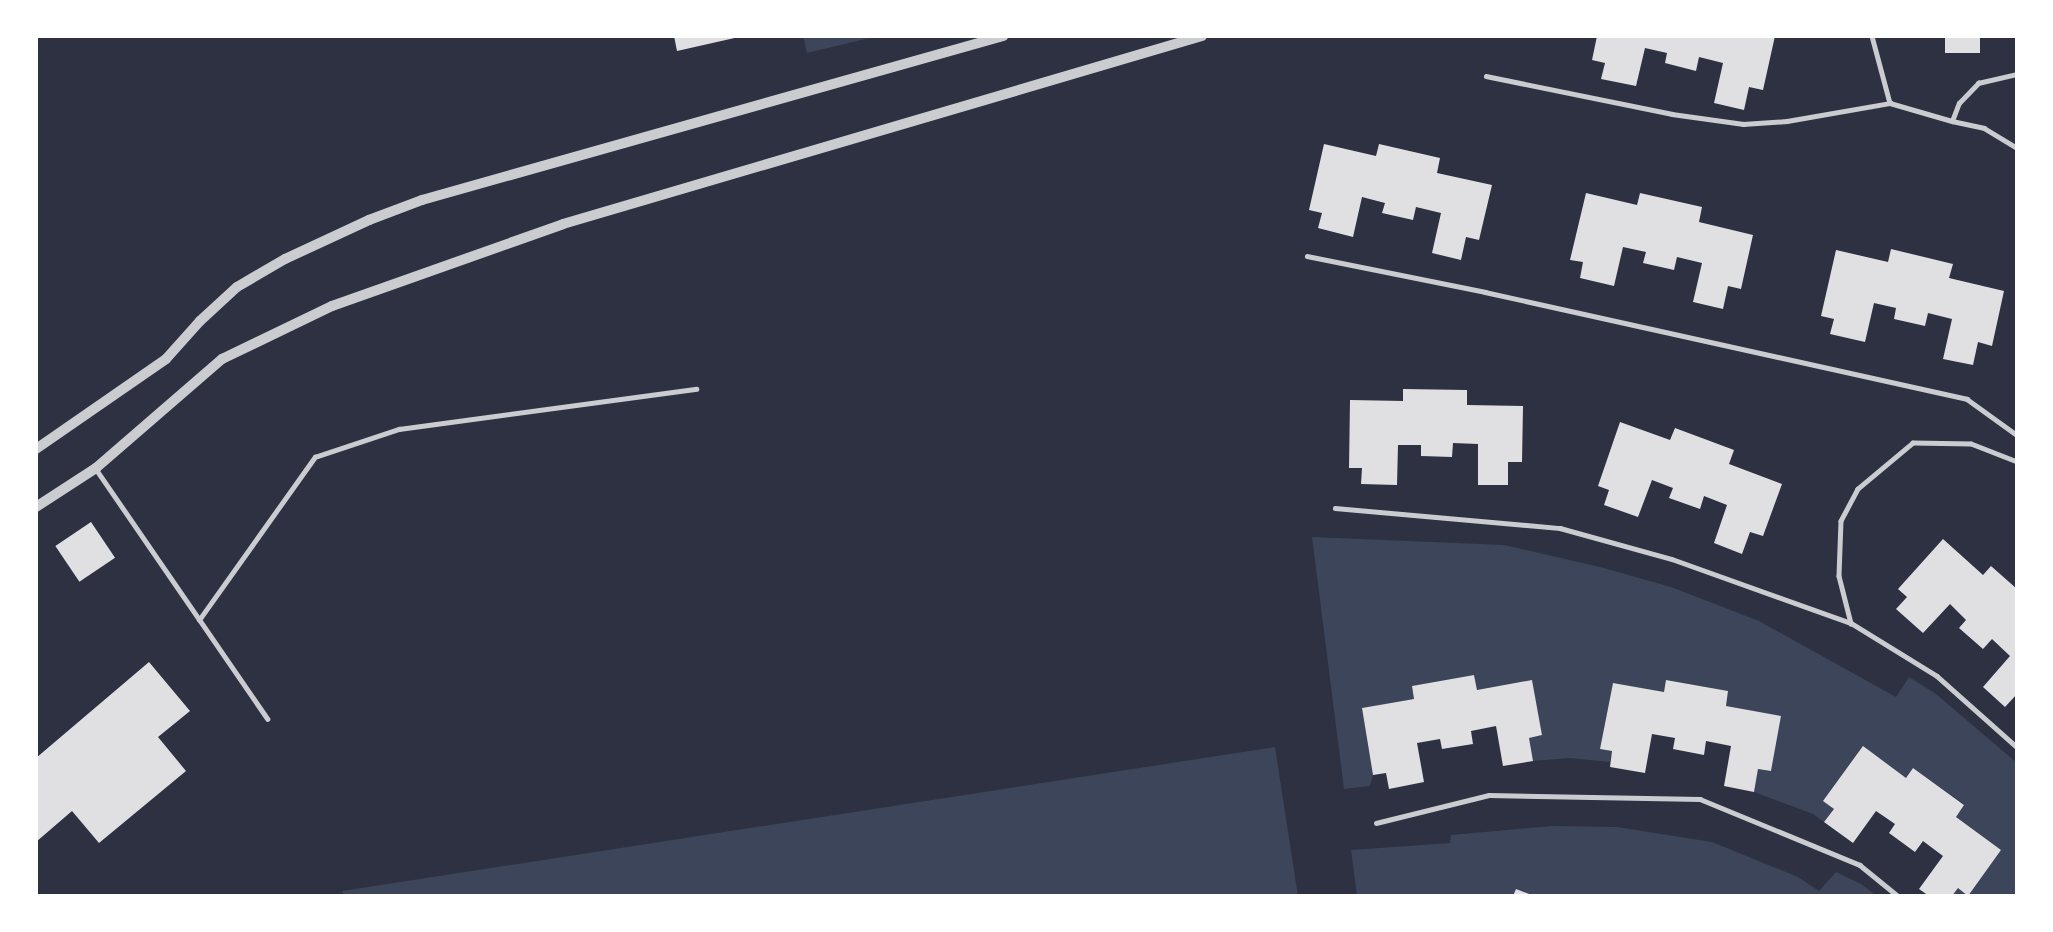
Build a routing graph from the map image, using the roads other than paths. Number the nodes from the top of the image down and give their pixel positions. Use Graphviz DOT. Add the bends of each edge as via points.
graph roads {
  1 [pos="1004,36"];
  2 [pos="1202,36"];
  3 [pos="1872,36"];
  4 [pos="2017,74"];
  5 [pos="1486,76"];
  6 [pos="1890,103"];
  7 [pos="1952,122"];
  8 [pos="2017,148"];
  9 [pos="1307,256"];
  10 [pos="696,389"];
  11 [pos="2017,435"];
  12 [pos="36,448"];
  13 [pos="2017,462"];
  14 [pos="96,468"];
  15 [pos="36,507"];
  16 [pos="1335,508"];
  17 [pos="199,620"];
  18 [pos="1851,623"];
  19 [pos="268,719"];
  20 [pos="2017,747"];
  21 [pos="1376,823"];
  22 [pos="1898,896"];
  1 -- 12 [label="street" via="433,196 369,220 285,259 237,287 166,359"];
  2 -- 14 [label="street" via="563,224 332,306 222,359"];
  3 -- 6 [label="lane"];
  4 -- 7 [label="lane" via="1978,83 1959,103"];
  5 -- 6 [label="lane" via="1672,114 1743,124 1787,121"];
  6 -- 7 [label="lane"];
  7 -- 8 [label="lane" via="1984,128"];
  9 -- 11 [label="lane" via="1967,399"];
  10 -- 17 [label="lane" via="399,429 315,457"];
  13 -- 18 [label="lane" via="1971,444 1913,443 1858,489 1842,521 1839,576"];
  14 -- 15 [label="street"];
  14 -- 17 [label="lane"];
  16 -- 18 [label="lane" via="1560,528 1672,559"];
  17 -- 19 [label="lane"];
  18 -- 20 [label="lane" via="1937,676"];
  21 -- 22 [label="lane" via="1489,795 1700,799 1860,865"];
}
